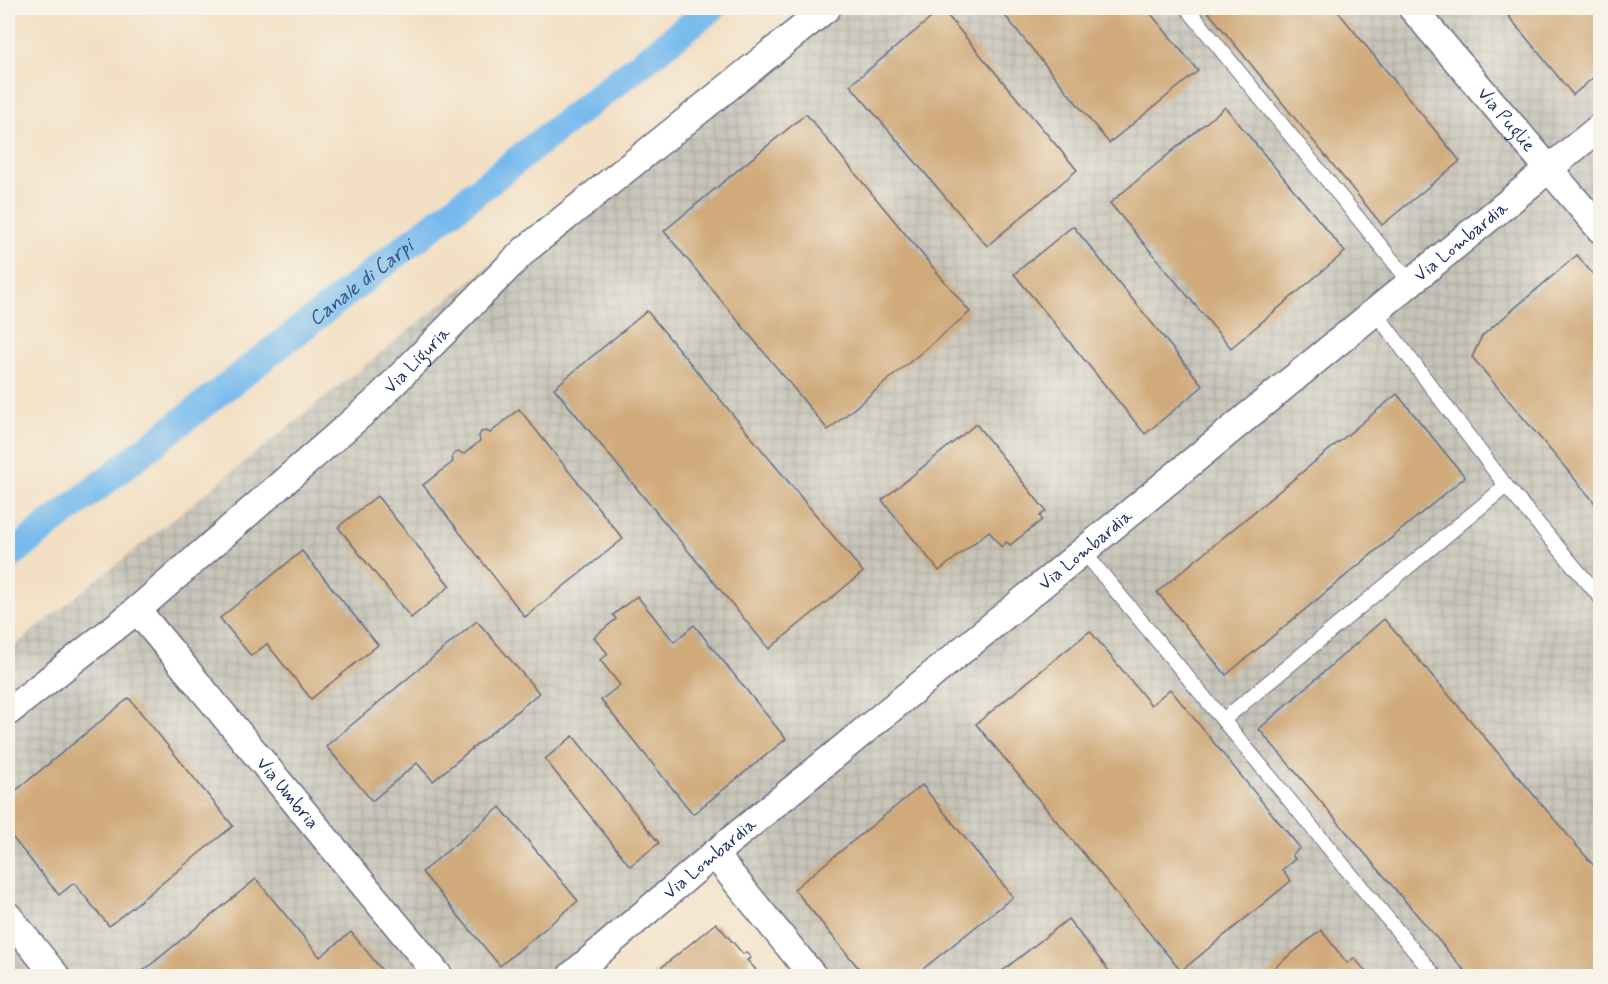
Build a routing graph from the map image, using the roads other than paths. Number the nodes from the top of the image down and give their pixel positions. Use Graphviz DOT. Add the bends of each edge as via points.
graph roads {
  1 [pos="827,8"];
  2 [pos="1187,8"];
  3 [pos="1412,8"];
  4 [pos="1600,127"];
  5 [pos="1550,169"];
  6 [pos="1600,229"];
  7 [pos="1410,282"];
  8 [pos="1375,312"];
  9 [pos="1506,486"];
  10 [pos="1083,551"];
  11 [pos="1600,597"];
  12 [pos="137,610"];
  13 [pos="8,712"];
  14 [pos="1223,720"];
  15 [pos="714,854"];
  16 [pos="8,916"];
  17 [pos="56,976"];
  18 [pos="440,976"];
  19 [pos="571,976"];
  20 [pos="813,976"];
  21 [pos="1435,976"];
  1 -- 12 [label="street, Via Liguria" via="525,250 373,404"];
  2 -- 7 [label="lane"];
  3 -- 5 [label="street, Via Puglie"];
  4 -- 5 [label="street, Via Lombardia"];
  5 -- 6 [label="street, Via Puglie"];
  5 -- 7 [label="street, Via Lombardia"];
  7 -- 8 [label="street, Via Lombardia"];
  8 -- 9 [label="lane"];
  8 -- 10 [label="street, Via Lombardia"];
  9 -- 11 [label="lane"];
  9 -- 14 [label="lane"];
  10 -- 14 [label="lane"];
  10 -- 15 [label="street, Via Lombardia"];
  12 -- 13 [label="street, Via Liguria"];
  12 -- 18 [label="street, Via Umbria"];
  14 -- 21 [label="lane"];
  15 -- 19 [label="street, Via Lombardia"];
  15 -- 20 [label="street"];
  16 -- 17 [label="street"];
}
